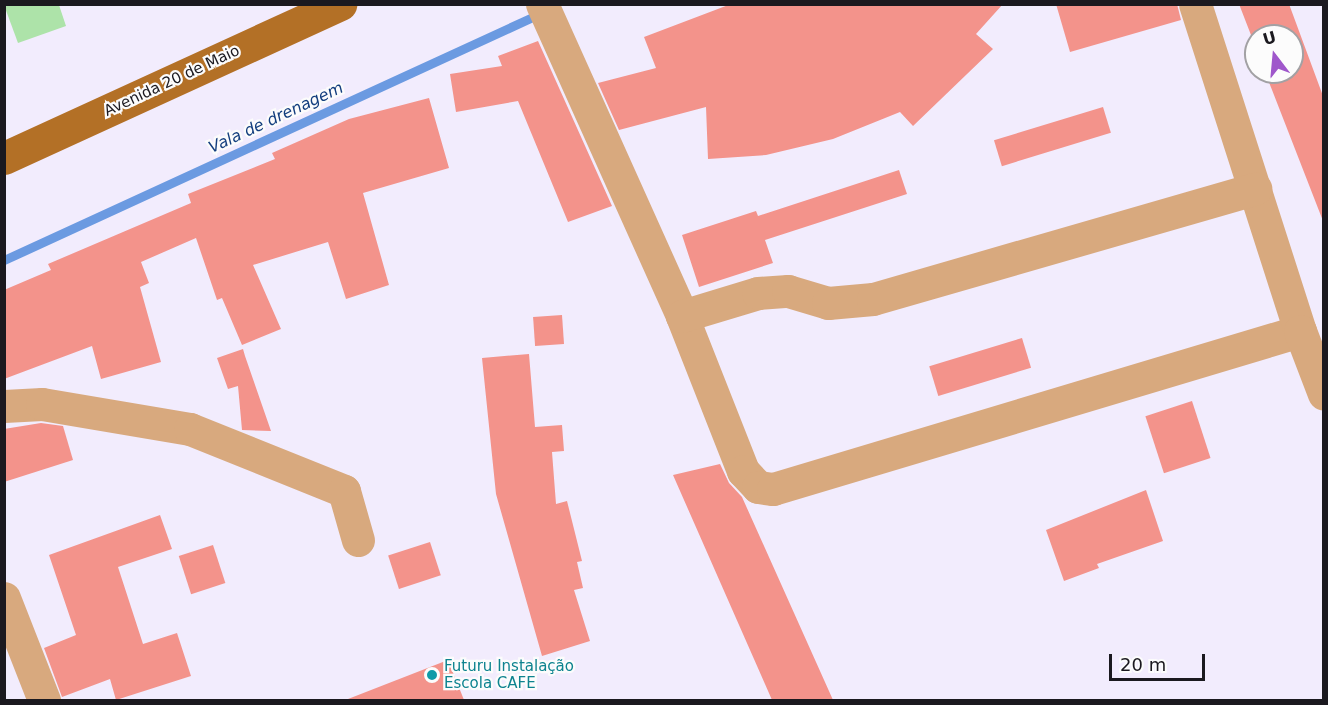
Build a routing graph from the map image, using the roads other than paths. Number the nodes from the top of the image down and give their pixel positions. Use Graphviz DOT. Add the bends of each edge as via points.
graph roads {
  1 [pos="340,4"];
  2 [pos="542,4"];
  3 [pos="1195,4"];
  4 [pos="4,158"];
  5 [pos="1255,189"];
  6 [pos="682,316"];
  7 [pos="1300,331"];
  8 [pos="1323,394"];
  9 [pos="4,406"];
  10 [pos="358,540"];
  11 [pos="4,598"];
  12 [pos="44,700"];
  1 -- 4 [label="main road, Avenida 20 de Maio"];
  2 -- 6 [label="street"];
  3 -- 5 [label="street"];
  5 -- 6 [label="street" via="873,299 828,303 789,291 758,294"];
  5 -- 7 [label="street"];
  6 -- 7 [label="street" via="743,471 758,487 773,489"];
  7 -- 8 [label="street"];
  9 -- 10 [label="street" via="42,404 190,429 344,491"];
  11 -- 12 [label="street"];
}
